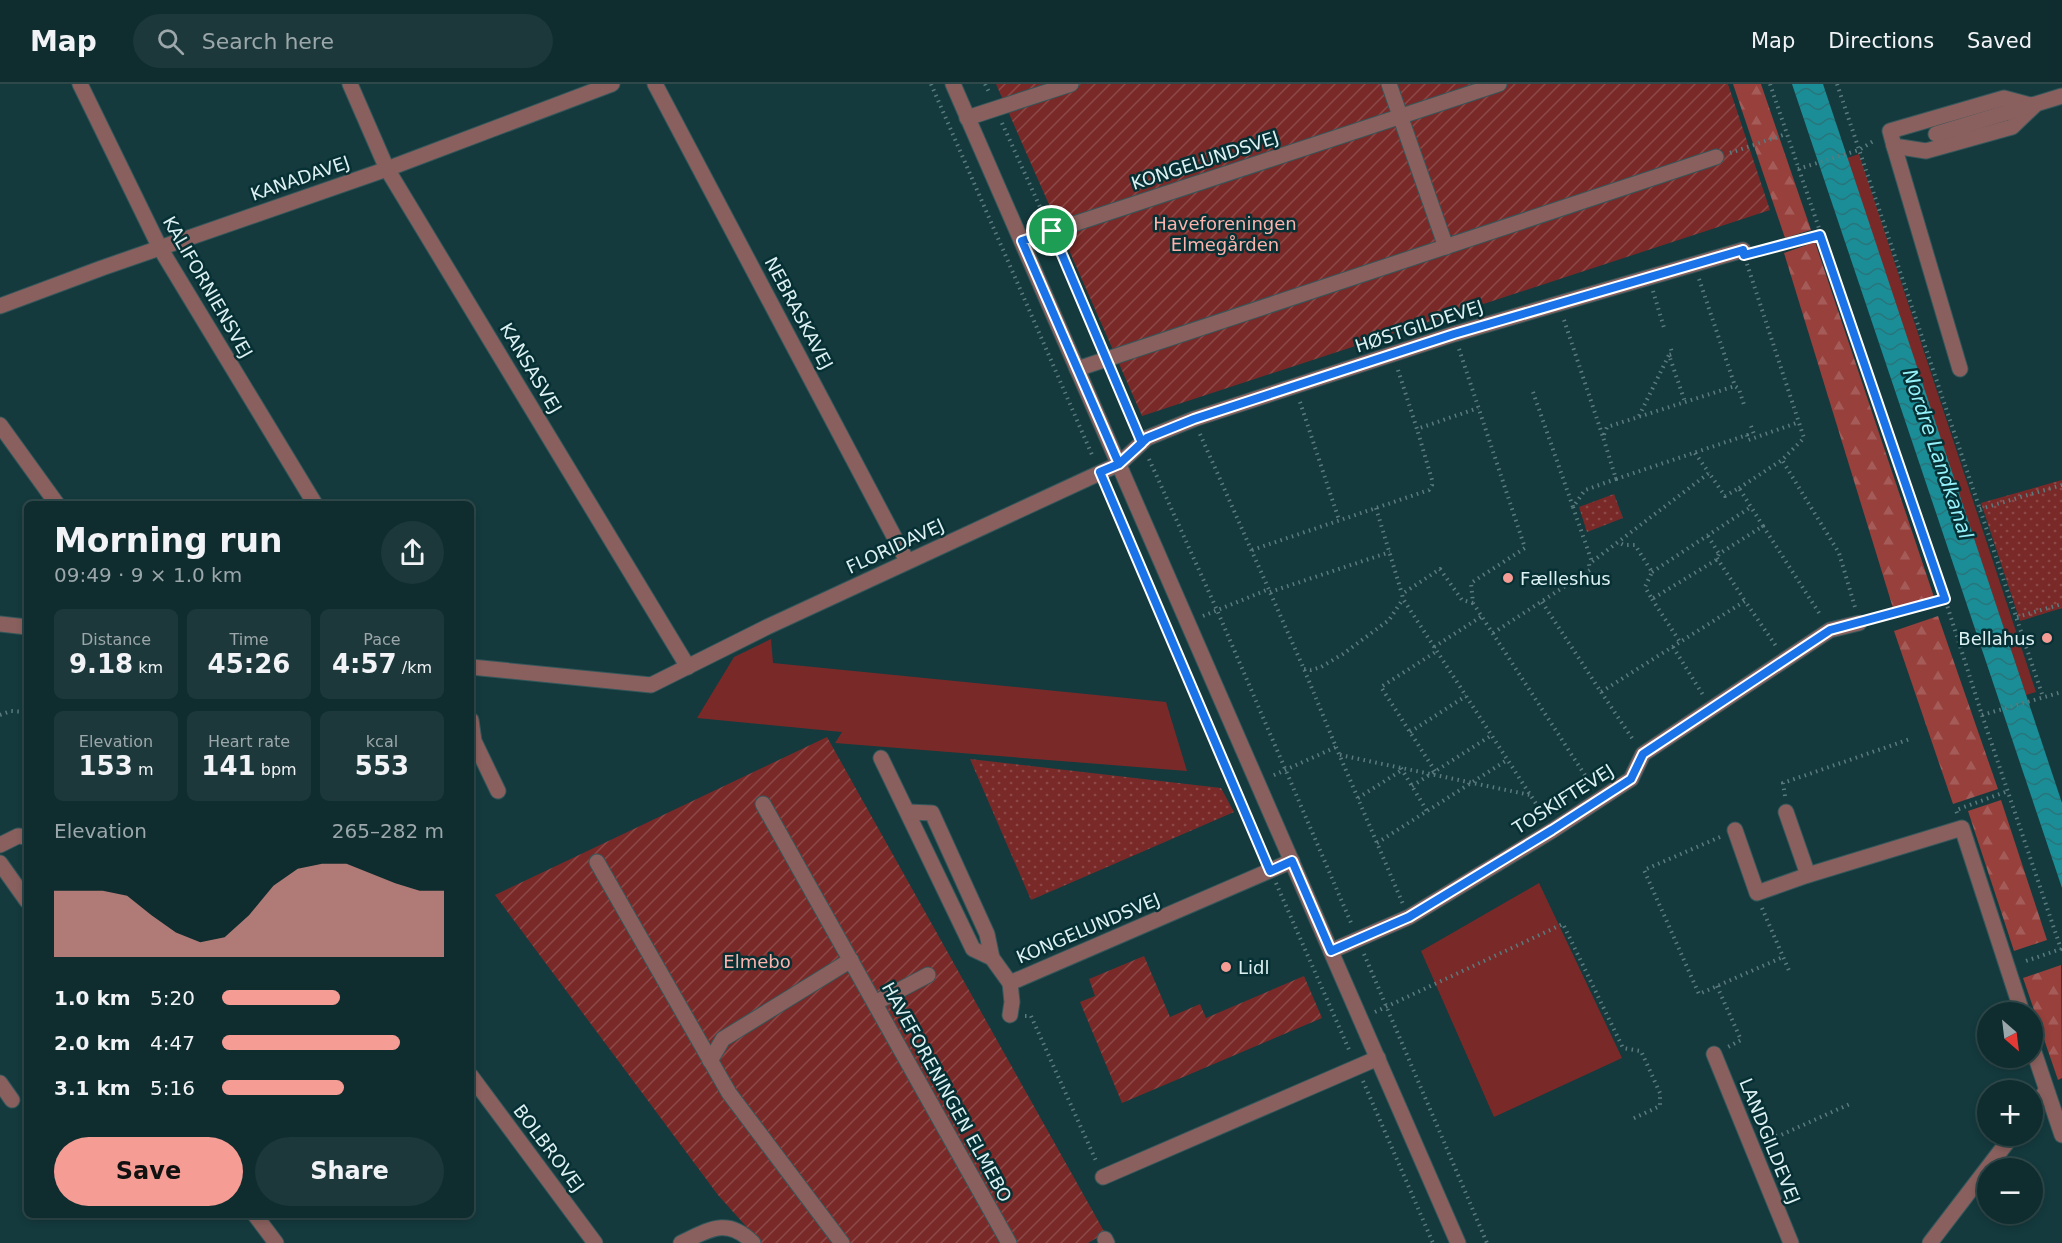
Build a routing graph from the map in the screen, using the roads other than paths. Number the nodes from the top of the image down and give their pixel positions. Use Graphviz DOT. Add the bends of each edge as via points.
graph roads {
  1 [pos="80,84"];
  2 [pos="350,84"];
  3 [pos="612,84"];
  4 [pos="655,84"];
  5 [pos="953,84"];
  6 [pos="1071,84"];
  7 [pos="1389,84"];
  8 [pos="1499,84"];
  9 [pos="2062,96"];
  10 [pos="2034,106"];
  11 [pos="1399,115"];
  12 [pos="967,118"];
  13 [pos="1936,134"];
  14 [pos="1894,146"];
  15 [pos="1716,157"];
  16 [pos="387,169"];
  17 [pos="1022,241"];
  18 [pos="1446,247"];
  19 [pos="160,248"];
  20 [pos="1743,252"];
  21 [pos="0,306"];
  22 [pos="1077,369"];
  23 [pos="1960,369"];
  24 [pos="0,425"];
  25 [pos="1119,464"];
  26 [pos="55,501"];
  27 [pos="313,501"];
  28 [pos="908,561"];
  29 [pos="1859,623"];
  30 [pos="0,624"];
  31 [pos="24,627"];
  32 [pos="688,667"];
  33 [pos="474,672"];
  34 [pos="474,741"];
  35 [pos="881,758"];
  36 [pos="498,791"];
  37 [pos="763,804"];
  38 [pos="908,812"];
  39 [pos="1786,812"];
  40 [pos="1735,830"];
  41 [pos="24,837"];
  42 [pos="0,845"];
  43 [pos="1292,861"];
  44 [pos="597,862"];
  45 [pos="0,863"];
  46 [pos="1808,875"];
  47 [pos="24,897"];
  48 [pos="1331,951"];
  49 [pos="992,958"];
  50 [pos="851,960"];
  51 [pos="928,975"];
  52 [pos="1010,983"];
  53 [pos="2019,1002"];
  54 [pos="875,1003"];
  55 [pos="1010,1015"];
  56 [pos="1714,1054"];
  57 [pos="1378,1058"];
  58 [pos="710,1061"];
  59 [pos="2039,1068"];
  60 [pos="474,1080"];
  61 [pos="0,1083"];
  62 [pos="2046,1091"];
  63 [pos="2043,1095"];
  64 [pos="12,1100"];
  65 [pos="2062,1135"];
  66 [pos="2004,1146"];
  67 [pos="1103,1178"];
  68 [pos="257,1218"];
  69 [pos="276,1243"];
  70 [pos="595,1243"];
  71 [pos="681,1243"];
  72 [pos="753,1243"];
  73 [pos="843,1243"];
  74 [pos="1010,1243"];
  75 [pos="1458,1243"];
  76 [pos="1791,1243"];
  77 [pos="1930,1243"];
  1 -- 19 [label="street, KALIFORNIENSVEJ"];
  2 -- 16 [label="street, KANSASVEJ"];
  3 -- 16 [label="street, KANADAVEJ"];
  4 -- 28 [label="street, NEBRASKAVEJ"];
  5 -- 12 [label="street"];
  6 -- 12 [label="street"];
  7 -- 11 [label="street"];
  8 -- 11 [label="street, KONGELUNDSVEJ"];
  9 -- 10 [label="street"];
  10 -- 13 [label="street"];
  10 -- 14 [label="street" via="2012,127 1926,151"];
  10 -- 14 [label="street" via="2004,98 1958,111 1890,131"];
  11 -- 17 [label="street, KONGELUNDSVEJ"];
  11 -- 18 [label="street"];
  12 -- 17 [label="street"];
  14 -- 23 [label="street"];
  15 -- 18 [label="street"];
  16 -- 19 [label="street, KANADAVEJ"];
  16 -- 32 [label="street, KANSASVEJ"];
  17 -- 22 [label="street"];
  18 -- 22 [label="street"];
  19 -- 21 [label="street, KANADAVEJ"];
  19 -- 27 [label="street, KALIFORNIENSVEJ"];
  20 -- 25 [label="street, HØSTGILDEVEJ" via="1454,334 1194,419 1147,438"];
  22 -- 25 [label="street"];
  24 -- 26 [label="street"];
  25 -- 28 [label="street, FLORIDAVEJ"];
  25 -- 43 [label="street"];
  28 -- 32 [label="street, FLORIDAVEJ"];
  29 -- 48 [label="street, TOSKIFTEVEJ" via="1830,630 1643,754 1631,779 1552,830 1409,917"];
  30 -- 31 [label="street"];
  32 -- 33 [label="street, FLORIDAVEJ" via="651,685"];
  34 -- 36 [label="street"];
  35 -- 38 [label="street, KONGELUNDSVEJ"];
  37 -- 50 [label="street, HAVEFORENINGEN ELMEBO"];
  38 -- 49 [label="street, KONGELUNDSVEJ" via="974,949"];
  38 -- 49 [label="street" via="932,813 987,934"];
  39 -- 46 [label="street"];
  40 -- 46 [label="street" via="1757,893"];
  41 -- 42 [label="street"];
  43 -- 48 [label="street"];
  43 -- 52 [label="street, KONGELUNDSVEJ"];
  44 -- 58 [label="street"];
  45 -- 47 [label="street"];
  46 -- 53 [label="street" via="1962,828"];
  48 -- 57 [label="street"];
  49 -- 52 [label="street, KONGELUNDSVEJ"];
  50 -- 54 [label="street, HAVEFORENINGEN ELMEBO"];
  50 -- 58 [label="street" via="723,1039"];
  51 -- 54 [label="street"];
  52 -- 55 [label="street"];
  54 -- 74 [label="street, HAVEFORENINGEN ELMEBO"];
  56 -- 76 [label="street, LANDGILDEVEJ"];
  57 -- 67 [label="street"];
  57 -- 75 [label="street"];
  58 -- 73 [label="street" via="729,1093"];
  59 -- 62 [label="street"];
  60 -- 70 [label="street, BOLBROVEJ"];
  61 -- 64 [label="street"];
  62 -- 63 [label="street"];
  62 -- 65 [label="street"];
  66 -- 77 [label="street"];
  68 -- 69 [label="street"];
  71 -- 72 [label="street" via="712,1228 737,1229"];
}
